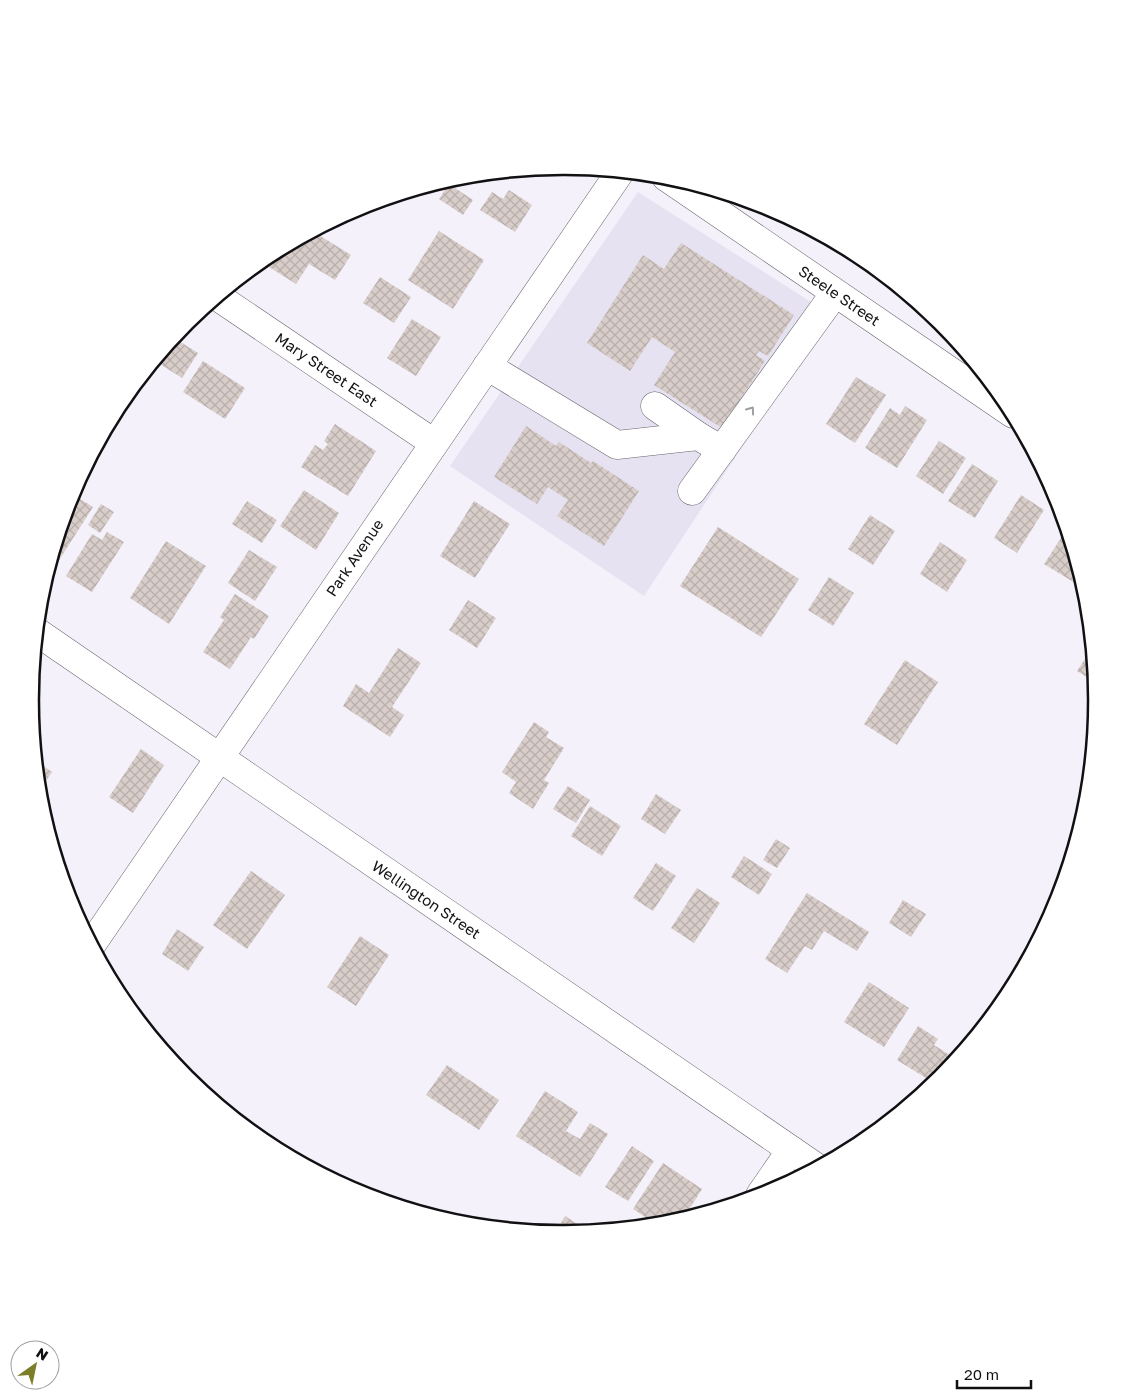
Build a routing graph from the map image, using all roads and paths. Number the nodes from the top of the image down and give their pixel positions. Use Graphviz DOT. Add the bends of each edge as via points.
graph roads {
  1 [pos="616,178"];
  2 [pos="684,189"];
  3 [pos="835,292"];
  4 [pos="224,300"];
  5 [pos="487,366"];
  6 [pos="996,402"];
  7 [pos="654,406"];
  8 [pos="698,436"];
  9 [pos="434,443"];
  10 [pos="722,450"];
  11 [pos="692,491"];
  12 [pos="43,636"];
  13 [pos="219,758"];
  14 [pos="96,938"];
  15 [pos="791,1150"];
  16 [pos="810,1163"];
  17 [pos="768,1183"];
  1 -- 5 [label="street, Park Avenue"];
  2 -- 3 [label="street, Steele Street"];
  3 -- 6 [label="street, Steele Street"];
  10 -- 3 [label="street, one-way"];
  4 -- 9 [label="street, Mary Street East"];
  5 -- 8 [label="street" via="617,445"];
  5 -- 9 [label="street, Park Avenue"];
  7 -- 8 [label="street"];
  8 -- 10 [label="street"];
  9 -- 13 [label="street, Park Avenue"];
  10 -- 11 [label="street"];
  12 -- 13 [label="street, Wellington Street"];
  13 -- 14 [label="street, Park Avenue"];
  13 -- 15 [label="street, Wellington Street"];
  15 -- 16 [label="street, Wellington Street"];
  15 -- 17 [label="street"];
}
